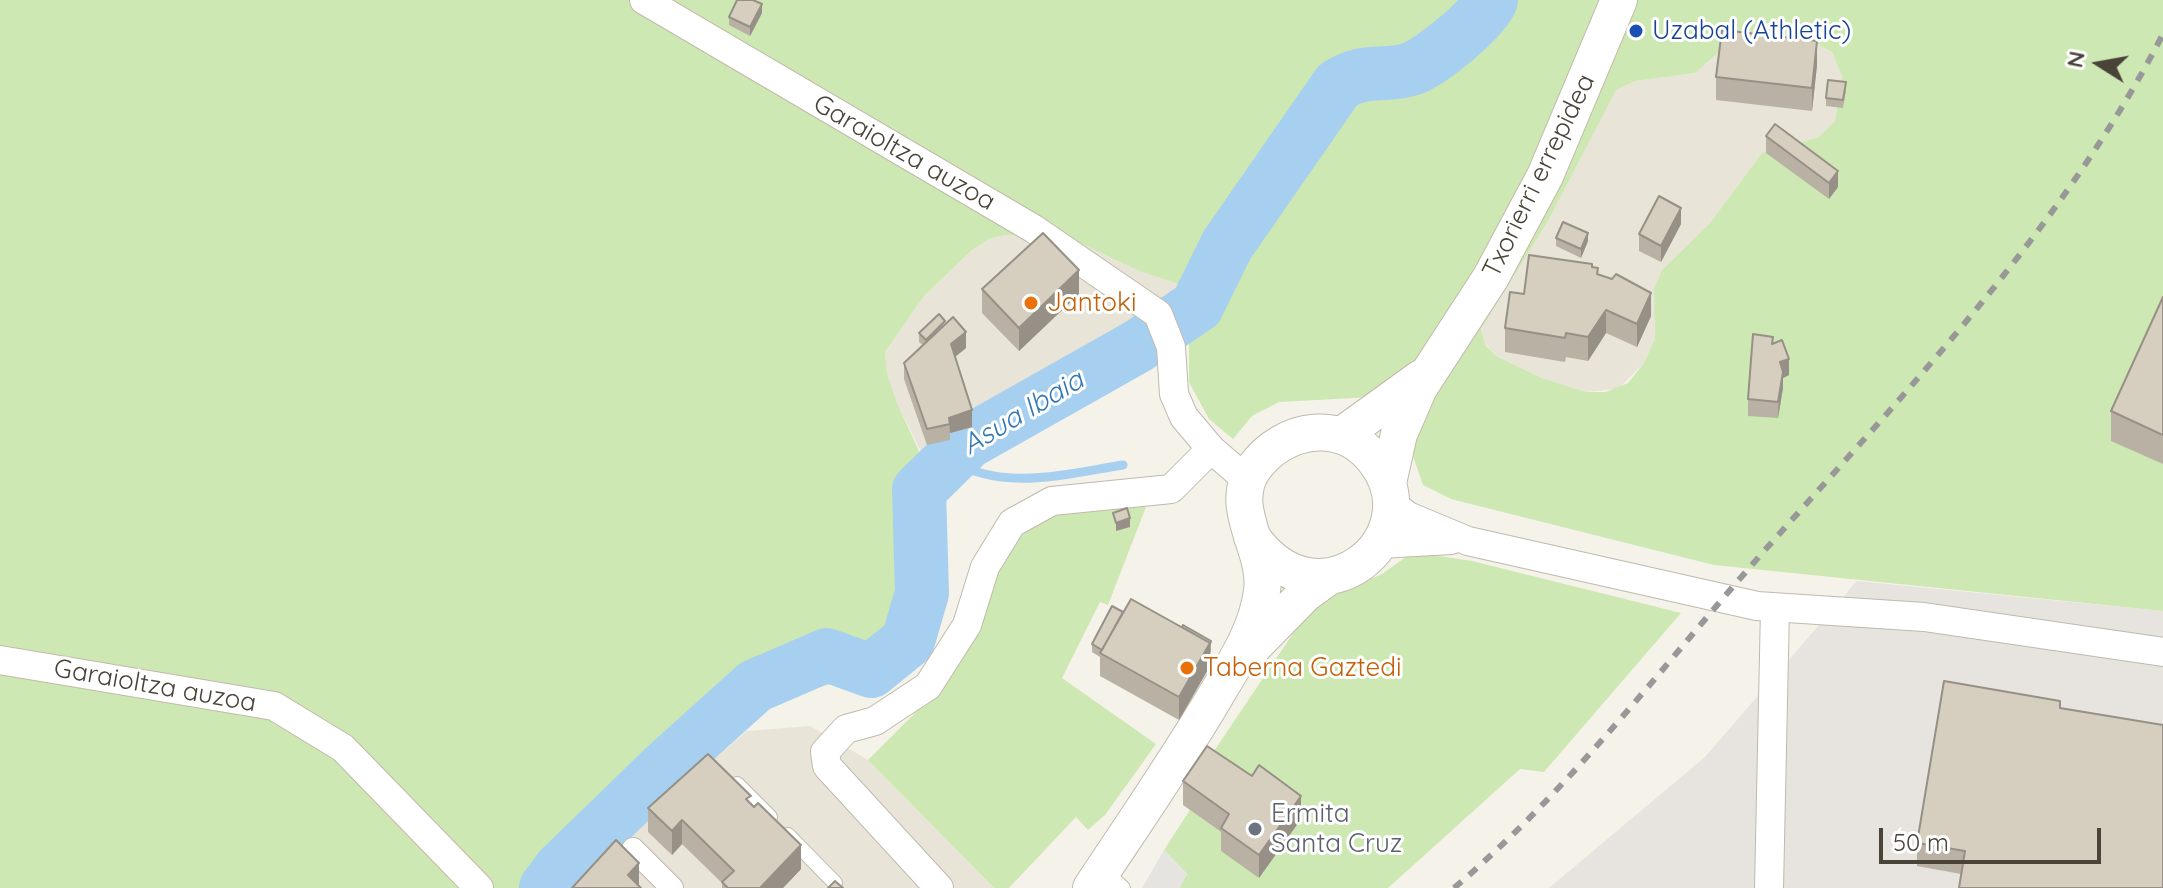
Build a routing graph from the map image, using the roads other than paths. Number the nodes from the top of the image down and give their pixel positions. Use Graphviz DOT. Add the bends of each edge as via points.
graph roads {
  1 [pos="644,0"];
  2 [pos="1619,0"];
  3 [pos="1447,346"];
  4 [pos="1342,435"];
  5 [pos="1211,449"];
  6 [pos="1247,480"];
  7 [pos="1389,493"];
  8 [pos="1252,537"];
  9 [pos="1468,541"];
  10 [pos="1379,544"];
  11 [pos="1327,578"];
  12 [pos="1775,608"];
  13 [pos="2163,652"];
  14 [pos="0,660"];
  15 [pos="1222,685"];
  16 [pos="727,774"];
  17 [pos="633,849"];
  18 [pos="1106,882"];
  19 [pos="835,886"];
  20 [pos="479,888"];
  21 [pos="672,888"];
  22 [pos="939,888"];
  23 [pos="1769,888"];
  1 -- 5 [label="street, Garaioltza auzoa" via="1034,229 1158,314 1171,347 1174,394 1184,417"];
  2 -- 3 [label="street, Txorierri errepidea" via="1545,176"];
  3 -- 4 [label="street, Txorierri errepidea" via="1418,382"];
  3 -- 7 [label="street, Txorierri errepidea" via="1399,434"];
  4 -- 6 [label="street" via="1317,431 1293,436 1271,448"];
  4 -- 7 [label="street" via="1378,463"];
  5 -- 6 [label="street"];
  5 -- 22 [label="street" via="1171,489 1052,501 1012,523 985,567 967,625 928,686 875,721 846,729 825,752 827,766"];
  6 -- 8 [label="street" via="1245,515"];
  7 -- 9 [label="street" via="1408,516"];
  7 -- 10 [label="street, Txorierri errepidea" via="1388,524"];
  8 -- 11 [label="street" via="1283,569"];
  8 -- 15 [label="street" via="1263,588 1249,636"];
  9 -- 10 [label="street"];
  9 -- 12 [label="street"];
  10 -- 11 [label="street" via="1357,566"];
  11 -- 15 [label="street" via="1264,635"];
  12 -- 13 [label="street" via="1924,617"];
  12 -- 23 [label="street"];
  14 -- 20 [label="street, Garaioltza auzoa" via="274,706 343,748"];
  15 -- 18 [label="street"];
  16 -- 19 [label="lane"];
  17 -- 21 [label="street"];
}
